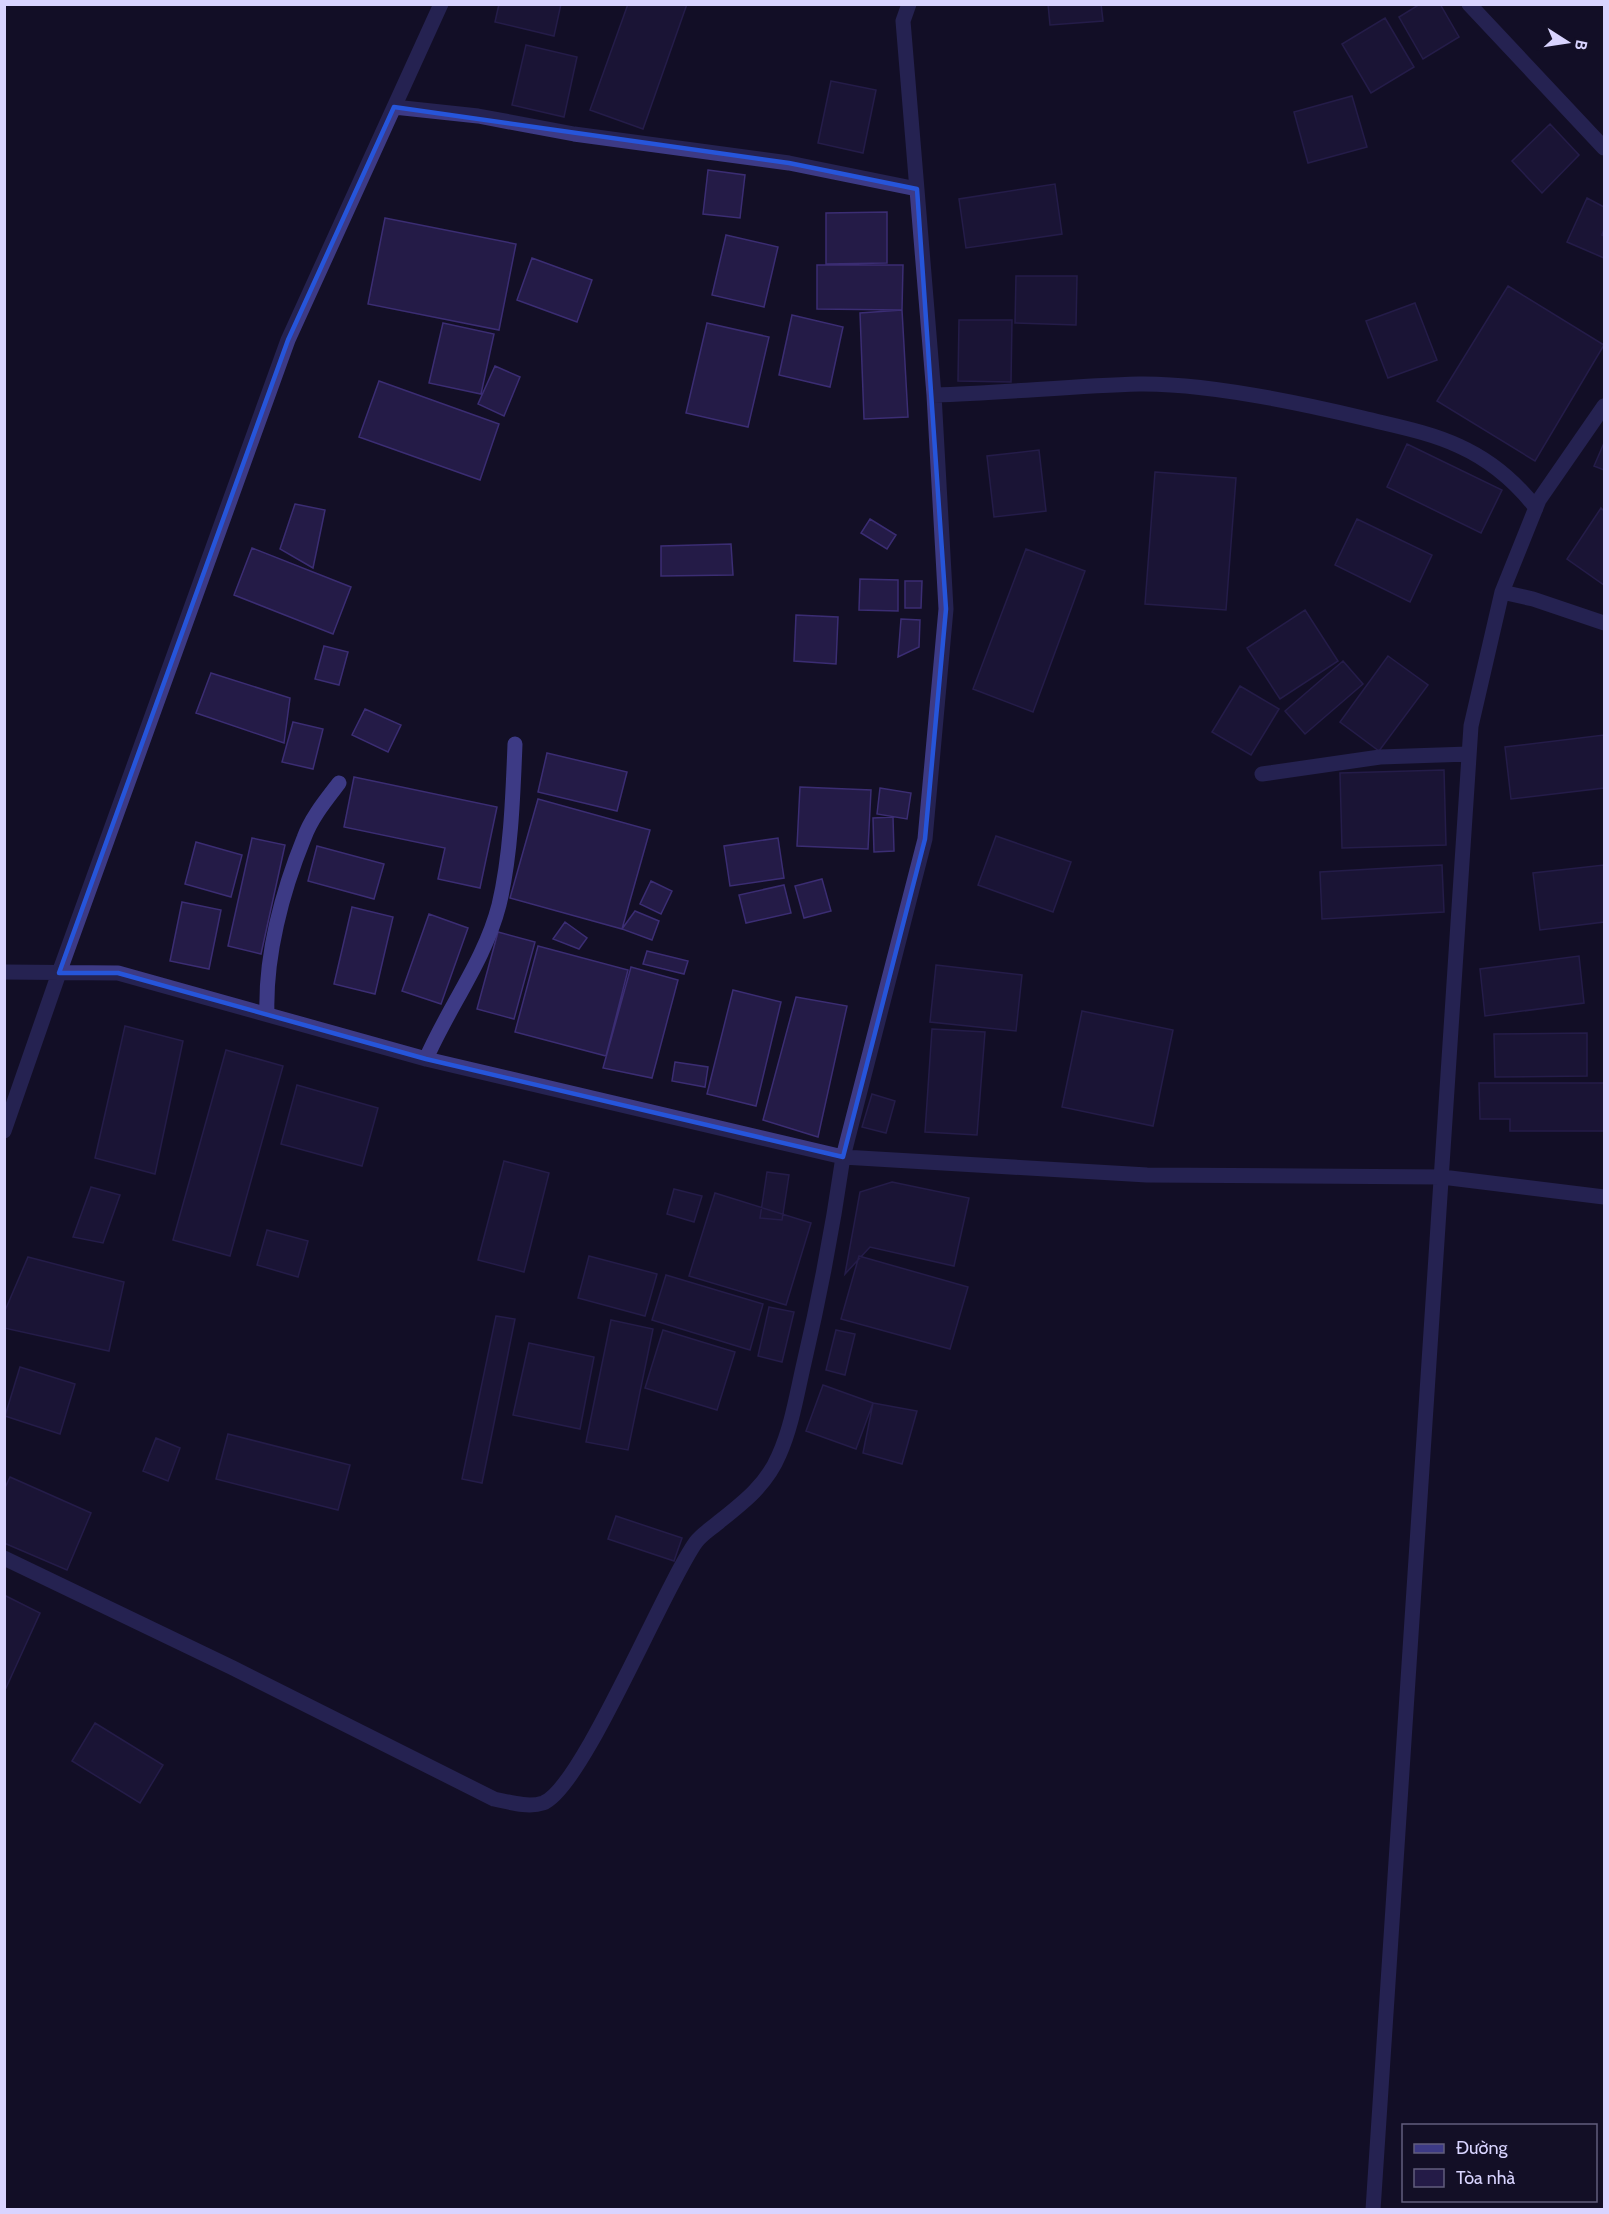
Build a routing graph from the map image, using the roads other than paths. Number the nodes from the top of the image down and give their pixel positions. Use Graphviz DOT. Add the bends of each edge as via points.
graph roads {
  1 [pos="441,4"];
  2 [pos="909,4"];
  3 [pos="1469,4"];
  4 [pos="394,107"];
  5 [pos="1605,148"];
  6 [pos="917,189"];
  7 [pos="934,395"];
  8 [pos="1605,405"];
  9 [pos="1536,508"];
  10 [pos="1502,592"];
  11 [pos="1605,622"];
  12 [pos="515,744"];
  13 [pos="1469,754"];
  14 [pos="1262,774"];
  15 [pos="339,783"];
  16 [pos="4,972"];
  17 [pos="58,973"];
  18 [pos="267,1014"];
  19 [pos="426,1059"];
  20 [pos="4,1131"];
  21 [pos="843,1157"];
  22 [pos="1442,1177"];
  23 [pos="1605,1197"];
  24 [pos="4,1558"];
  25 [pos="1372,2210"];
  1 -- 4 [label="street"];
  2 -- 6 [label="street" via="903,21"];
  3 -- 5 [label="street"];
  4 -- 6 [label="street" via="789,163"];
  4 -- 17 [label="street" via="288,340"];
  6 -- 7 [label="street"];
  7 -- 9 [label="street" via="1140,384 1269,399 1415,430 1459,446 1517,484"];
  7 -- 21 [label="street" via="946,609 925,839"];
  8 -- 9 [label="street"];
  9 -- 10 [label="street"];
  10 -- 11 [label="street"];
  10 -- 13 [label="street" via="1471,726"];
  12 -- 19 [label="street" via="499,905 483,946"];
  13 -- 14 [label="street" via="1380,757"];
  13 -- 22 [label="street"];
  15 -- 18 [label="street" via="304,836 266,980"];
  16 -- 17 [label="street"];
  17 -- 18 [label="street" via="118,973"];
  17 -- 20 [label="street"];
  18 -- 19 [label="street"];
  19 -- 21 [label="street"];
  21 -- 22 [label="street" via="1147,1175"];
  21 -- 24 [label="street" via="809,1341 780,1454 767,1479 752,1496 698,1539 681,1564 587,1748 559,1790 544,1803 520,1805 494,1799"];
  22 -- 23 [label="street"];
  22 -- 25 [label="street"];
}
